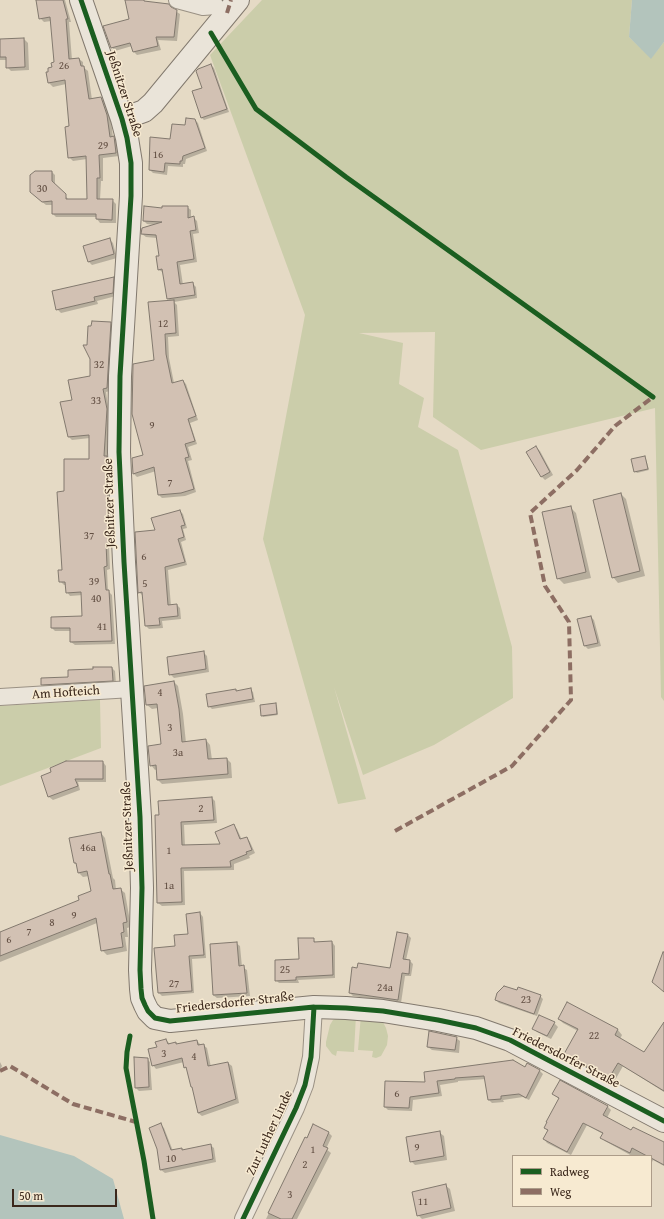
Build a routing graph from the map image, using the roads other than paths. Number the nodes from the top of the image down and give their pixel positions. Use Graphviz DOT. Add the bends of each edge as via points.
graph roads {
  1 [pos="81,0"];
  2 [pos="177,0"];
  3 [pos="224,5"];
  4 [pos="122,119"];
  5 [pos="132,689"];
  6 [pos="0,697"];
  7 [pos="314,1007"];
  8 [pos="148,1011"];
  9 [pos="664,1121"];
  10 [pos="243,1219"];
  1 -- 4 [label="main road, Jeßnitzer Straße"];
  2 -- 3 [label="street" via="203,6"];
  3 -- 4 [label="main road" via="153,103 144,111"];
  4 -- 5 [label="main road, Jeßnitzer Straße" via="132,175 120,371 119,452"];
  5 -- 6 [label="street, Am Hofteich"];
  5 -- 8 [label="main road, Jeßnitzer Straße" via="142,854 141,989"];
  7 -- 8 [label="main road, Friedersdorfer Straße" via="170,1021 155,1018"];
  7 -- 9 [label="main road, Friedersdorfer Straße" via="399,1013 488,1032 528,1049"];
  7 -- 10 [label="street, Zur Luther Linde" via="311,1056 302,1091"];
}
